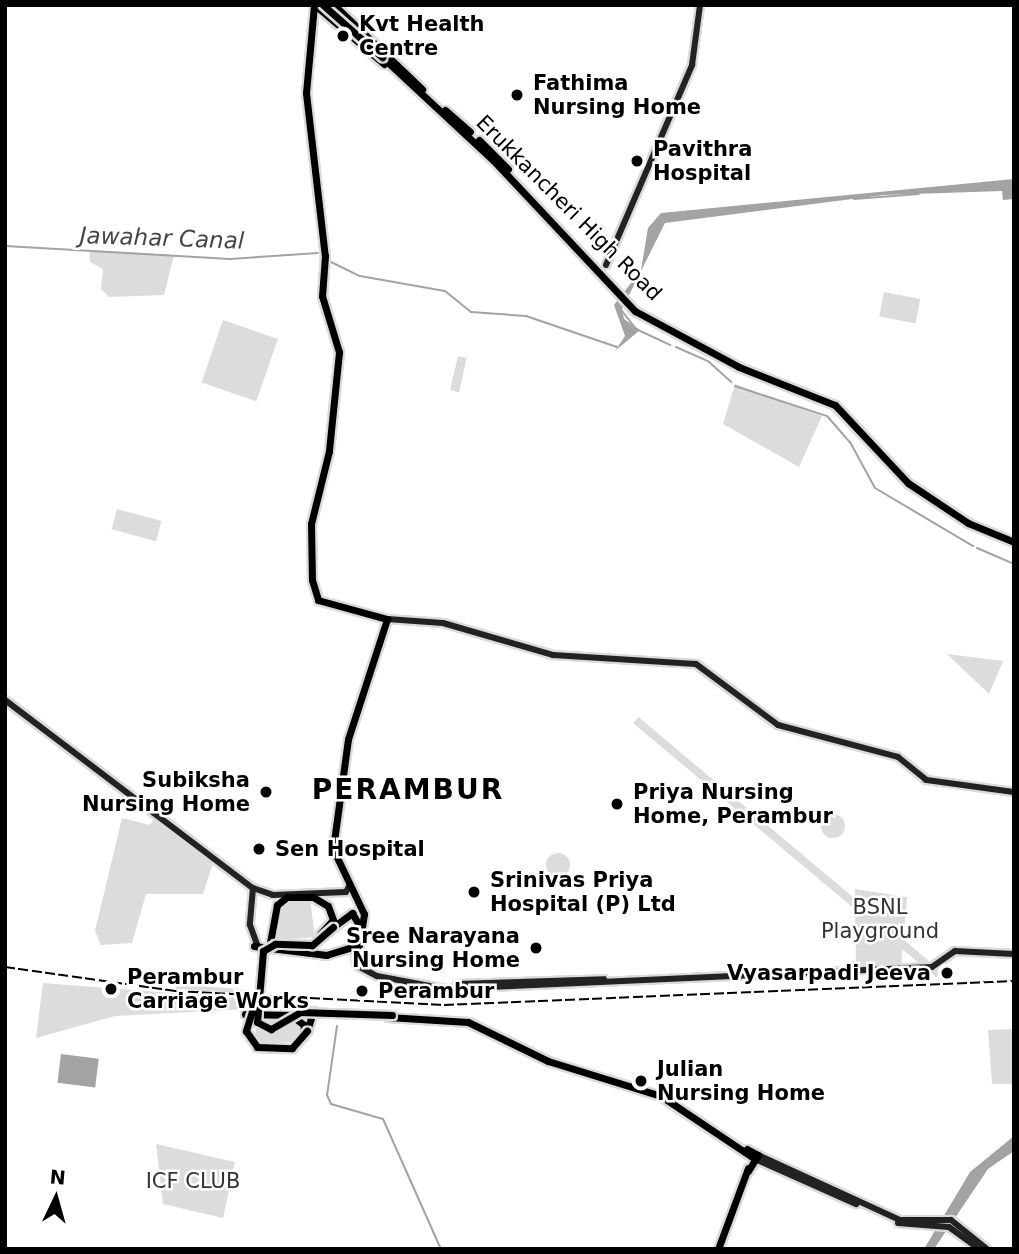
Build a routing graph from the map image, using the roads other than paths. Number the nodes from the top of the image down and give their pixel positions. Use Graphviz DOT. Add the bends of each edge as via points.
graph roads {
  1 [pos="331,5"];
  2 [pos="318,6"];
  3 [pos="699,7"];
  4 [pos="344,13"];
  5 [pos="337,22"];
  6 [pos="383,55"];
  7 [pos="422,91"];
  8 [pos="601,270"];
  9 [pos="1014,539"];
  10 [pos="387,619"];
  11 [pos="5,702"];
  12 [pos="123,789"];
  13 [pos="1014,792"];
  14 [pos="349,887"];
  15 [pos="253,888"];
  16 [pos="273,895"];
  17 [pos="277,905"];
  18 [pos="271,937"];
  19 [pos="256,947"];
  20 [pos="355,948"];
  21 [pos="266,951"];
  22 [pos="1014,954"];
  23 [pos="294,1011"];
  24 [pos="244,1014"];
  25 [pos="254,1015"];
  26 [pos="395,1015"];
  27 [pos="307,1029"];
  28 [pos="755,1156"];
  29 [pos="950,1224"];
  30 [pos="718,1249"];
  31 [pos="978,1249"];
  32 [pos="988,1249"];
  1 -- 4 [label="main road"];
  1 -- 6 [label="main road, bridge"];
  2 -- 5 [label="main road"];
  2 -- 6 [label="main road, bridge"];
  2 -- 10 [label="main road" via="308,93 323,243 322,296 339,352 339,385 311,524 312,580 318,600"];
  3 -- 8 [label="main road" via="692,65"];
  4 -- 5 [label="main road"];
  4 -- 7 [label="main road"];
  5 -- 7 [label="main road"];
  6 -- 7 [label="main road"];
  7 -- 8 [label="main road, Erukkancheri High Road"];
  8 -- 9 [label="main road, Erukkancheri High Road" via="631,305 679,333 839,404 912,482 971,522"];
  10 -- 13 [label="main road" via="443,623 553,655 696,664 778,725 898,757 926,780"];
  10 -- 14 [label="main road" via="347,747 333,858"];
  11 -- 12 [label="main road"];
  11 -- 12 [label="main road" via="69,743"];
  12 -- 15 [label="main road"];
  14 -- 16 [label="main road" via="345,892"];
  14 -- 20 [label="main road" via="364,914"];
  15 -- 16 [label="main road"];
  15 -- 19 [label="main road" via="250,925"];
  16 -- 17 [label="main road"];
  17 -- 18 [label="main road"];
  17 -- 27 [label="main road, bridge" via="300,896 328,906 333,920 313,940 274,940 256,959 250,1041 261,1048 292,1048"];
  18 -- 20 [label="main road" via="282,947"];
  18 -- 21 [label="main road"];
  19 -- 21 [label="main road"];
  20 -- 21 [label="main road" via="326,956"];
  20 -- 22 [label="main road" via="364,970 384,978 438,986 932,967 955,951"];
  20 -- 25 [label="main road, bridge" via="354,913 312,945 275,944 263,950"];
  23 -- 27 [label="main road"];
  24 -- 27 [label="main road" via="288,1014"];
  25 -- 26 [label="main road, bridge" via="271,1030 300,1012"];
  25 -- 27 [label="main road, bridge" via="249,1033 261,1046 295,1045"];
  26 -- 27 [label="main road" via="314,1016"];
  26 -- 28 [label="main road" via="468,1021 548,1061 661,1096"];
  28 -- 29 [label="main road" via="904,1226 933,1221"];
  28 -- 30 [label="main road"];
  29 -- 31 [label="main road"];
  29 -- 32 [label="main road"];
}
